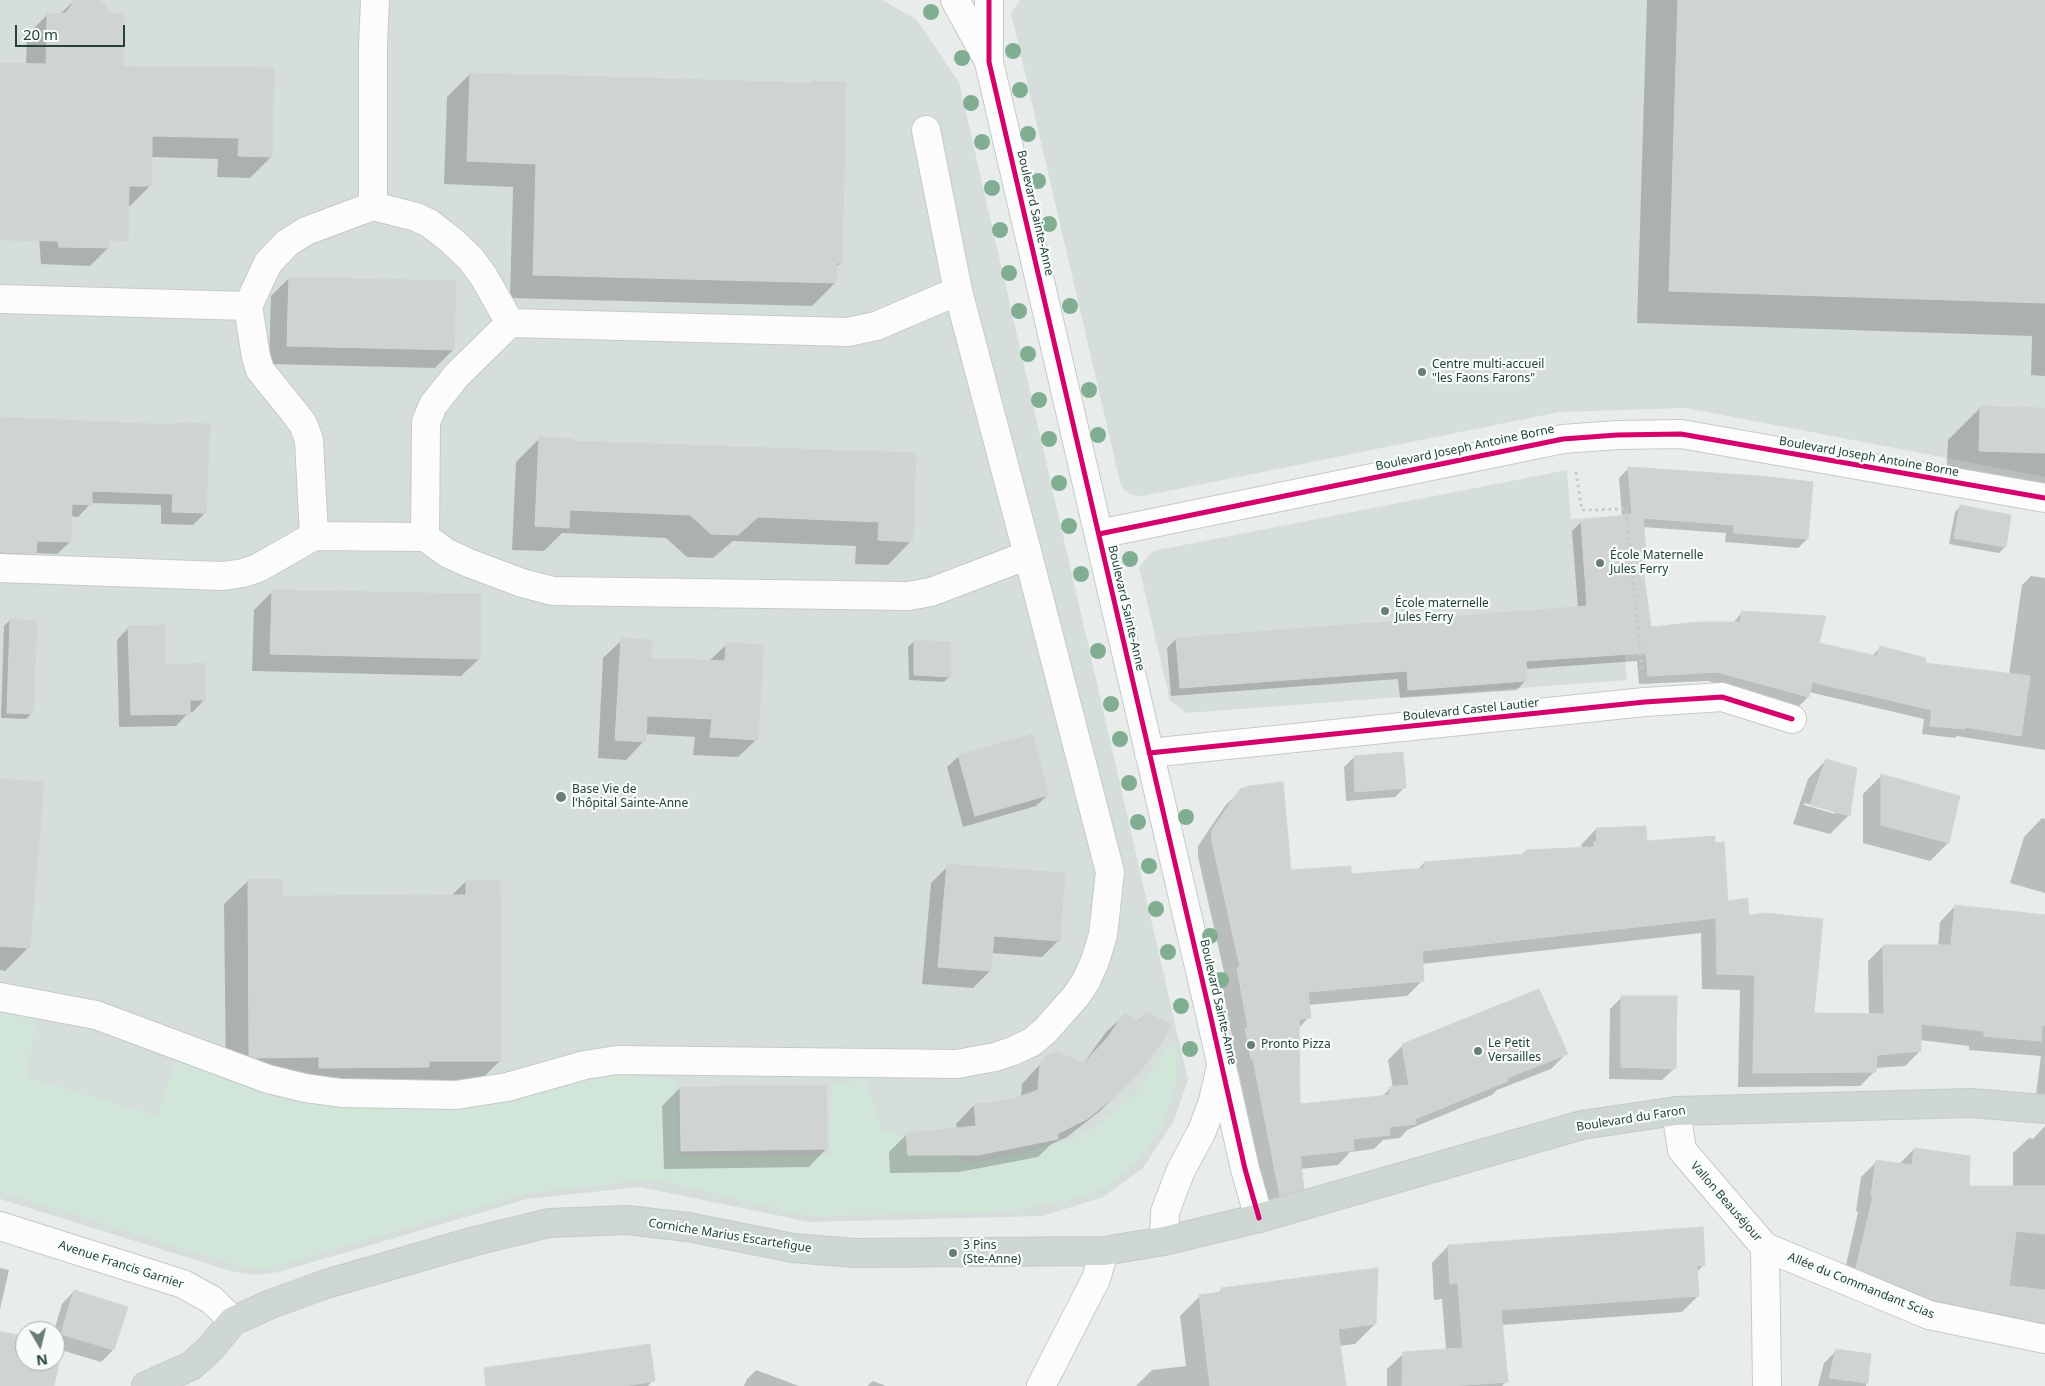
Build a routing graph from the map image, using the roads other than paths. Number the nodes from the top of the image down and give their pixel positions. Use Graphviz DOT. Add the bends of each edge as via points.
graph roads {
  1 [pos="375,0"];
  2 [pos="955,0"];
  3 [pos="989,0"];
  4 [pos="990,62"];
  5 [pos="926,130"];
  6 [pos="373,206"];
  7 [pos="958,291"];
  8 [pos="0,298"];
  9 [pos="248,306"];
  10 [pos="510,323"];
  11 [pos="2045,498"];
  12 [pos="1099,534"];
  13 [pos="314,536"];
  14 [pos="425,537"];
  15 [pos="1028,554"];
  16 [pos="0,568"];
  17 [pos="1792,718"];
  18 [pos="1149,753"];
  19 [pos="0,997"];
  20 [pos="1222,1065"];
  21 [pos="2045,1109"];
  22 [pos="1676,1110"];
  23 [pos="1259,1218"];
  24 [pos="0,1226"];
  25 [pos="1164,1240"];
  26 [pos="1765,1247"];
  27 [pos="1104,1251"];
  28 [pos="233,1321"];
  29 [pos="2045,1340"];
  30 [pos="146,1386"];
  31 [pos="1040,1386"];
  32 [pos="1767,1386"];
  1 -- 6 [label="street"];
  2 -- 4 [label="street, Boulevard Sainte-Anne"];
  3 -- 4 [label="street, Boulevard Sainte-Anne"];
  4 -- 12 [label="street, Boulevard Sainte-Anne"];
  5 -- 7 [label="street"];
  6 -- 9 [label="street" via="306,232 287,244 268,263"];
  6 -- 10 [label="street" via="416,217 452,241 484,277"];
  7 -- 10 [label="street" via="876,326 848,332"];
  7 -- 15 [label="street"];
  8 -- 9 [label="street"];
  9 -- 13 [label="street" via="260,370 303,424 308,440"];
  10 -- 14 [label="street" via="457,375 433,405 426,422"];
  11 -- 12 [label="street, Boulevard Joseph Antoine Borne" via="1681,434 1617,435 1563,439"];
  12 -- 18 [label="street, Boulevard Sainte-Anne"];
  13 -- 14 [label="street"];
  13 -- 16 [label="street" via="258,568 223,576"];
  14 -- 15 [label="street" via="447,553 469,563 553,591 908,596 931,592"];
  15 -- 19 [label="street" via="1110,872 1103,935 1086,981 1046,1030 1014,1051 957,1064 617,1060 585,1065 507,1087 456,1095 341,1093 268,1079 96,1015"];
  17 -- 18 [label="street, Boulevard Castel Lautier" via="1722,697 1645,702"];
  18 -- 20 [label="street, Boulevard Sainte-Anne"];
  20 -- 23 [label="street, Boulevard Sainte-Anne"];
  20 -- 25 [label="street, Boulevard Sainte-Anne" via="1202,1132 1181,1170 1165,1212"];
  21 -- 22 [label="main road, Boulevard du Faron" via="1971,1103"];
  22 -- 23 [label="main road, Boulevard du Faron" via="1582,1125"];
  22 -- 26 [label="street, Vallon Beauséjour" via="1682,1150"];
  23 -- 25 [label="main road, Corniche Marius Escartefigue"];
  24 -- 28 [label="street, Avenue Francis Garnier" via="183,1284 212,1300"];
  25 -- 27 [label="main road, Corniche Marius Escartefigue"];
  26 -- 29 [label="street, Allée du Commandant Scias" via="1929,1315"];
  26 -- 32 [label="street, Vallon Beauséjour"];
  27 -- 28 [label="main road, Corniche Marius Escartefigue" via="854,1253 793,1248 688,1227 627,1220 549,1223 326,1284"];
  27 -- 31 [label="street" via="1096,1279"];
  28 -- 30 [label="main road, Corniche Marius Escartefigue" via="191,1366"];
}
